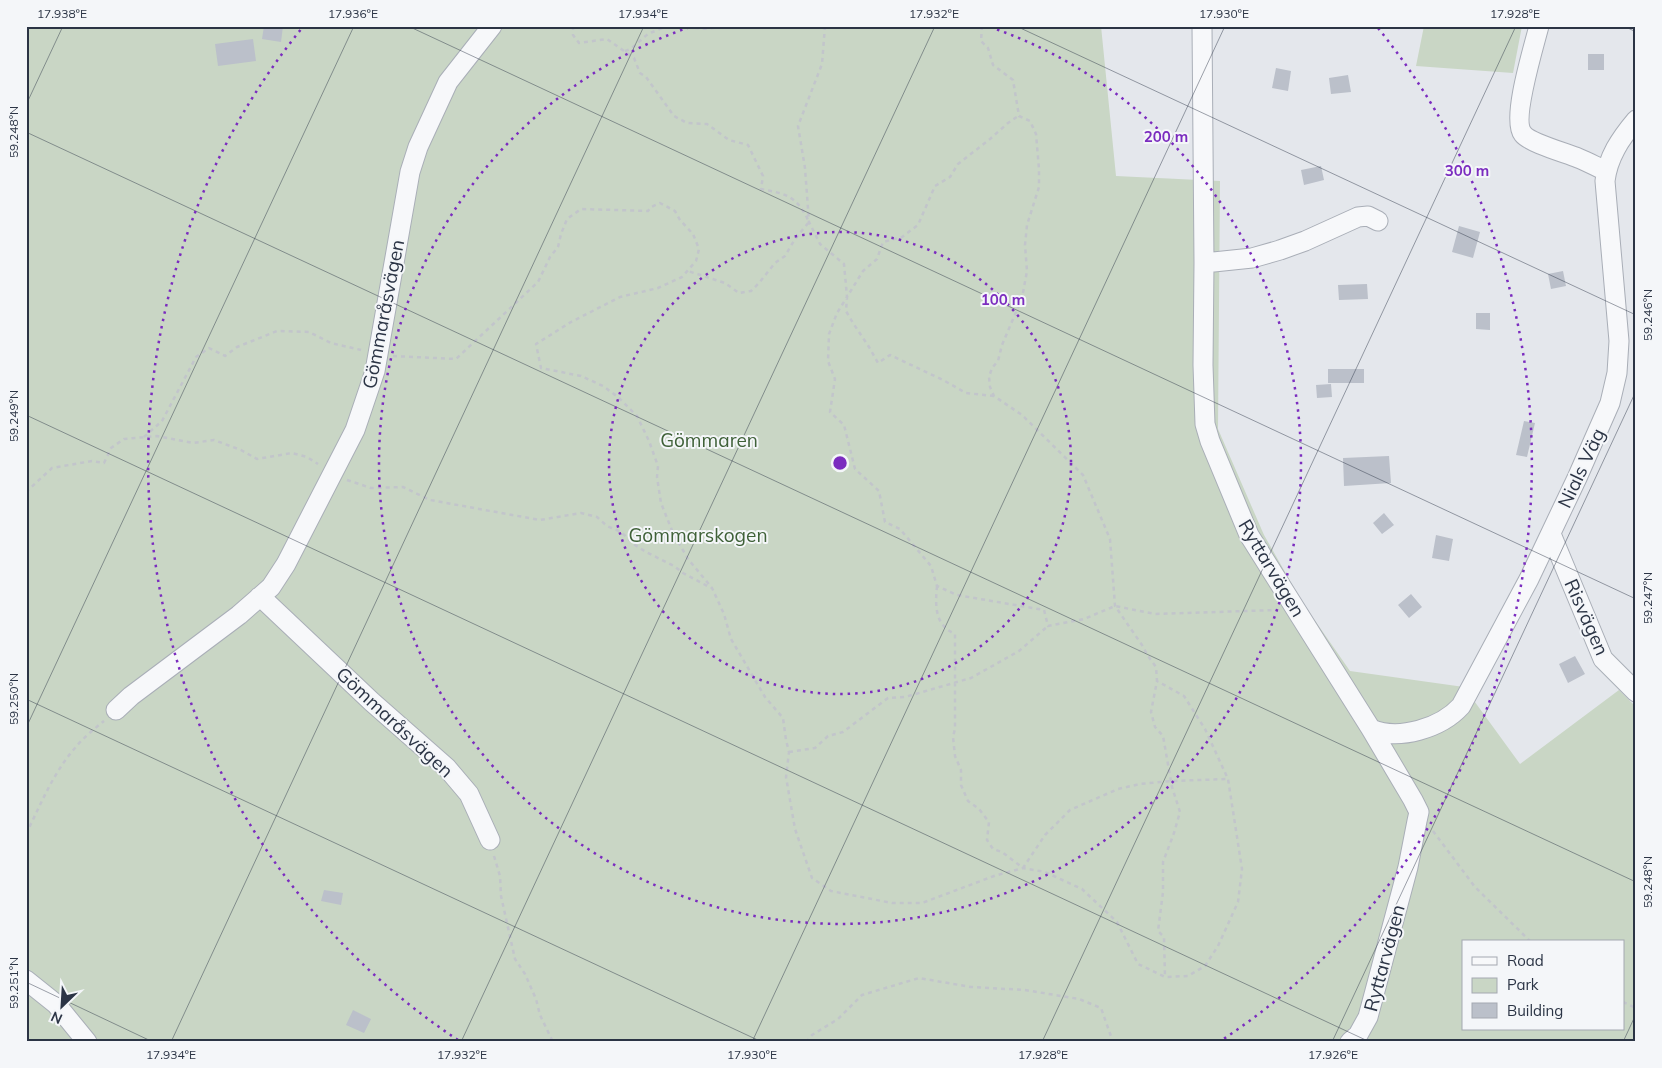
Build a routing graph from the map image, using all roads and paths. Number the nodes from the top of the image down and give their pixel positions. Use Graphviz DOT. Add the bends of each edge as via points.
graph roads {
  1 [pos="492,26"];
  2 [pos="573,26"];
  3 [pos="666,26"];
  4 [pos="688,26"];
  5 [pos="724,26"];
  6 [pos="730,26"];
  7 [pos="738,26"];
  8 [pos="825,26"];
  9 [pos="982,26"];
  10 [pos="1202,26"];
  11 [pos="1539,26"];
  12 [pos="625,52"];
  13 [pos="1019,116"];
  14 [pos="1636,120"];
  15 [pos="1606,171"];
  16 [pos="1378,221"];
  17 [pos="809,222"];
  18 [pos="1204,263"];
  19 [pos="688,271"];
  20 [pos="847,297"];
  21 [pos="378,355"];
  22 [pos="994,396"];
  23 [pos="144,437"];
  24 [pos="332,473"];
  25 [pos="26,492"];
  26 [pos="1551,534"];
  27 [pos="937,586"];
  28 [pos="712,588"];
  29 [pos="259,597"];
  30 [pos="1115,606"];
  31 [pos="1296,610"];
  32 [pos="1048,626"];
  33 [pos="1157,681"];
  34 [pos="954,683"];
  35 [pos="1636,692"];
  36 [pos="116,710"];
  37 [pos="1371,729"];
  38 [pos="789,752"];
  39 [pos="1228,780"];
  40 [pos="1171,781"];
  41 [pos="1418,812"];
  42 [pos="26,834"];
  43 [pos="490,840"];
  44 [pos="1023,868"];
  45 [pos="1529,940"];
  46 [pos="1165,976"];
  47 [pos="26,980"];
  48 [pos="1624,1002"];
  49 [pos="1636,1008"];
  50 [pos="87,1042"];
  51 [pos="553,1042"];
  52 [pos="806,1042"];
  53 [pos="1113,1042"];
  54 [pos="1350,1042"];
  1 -- 21 [label="street, Gömmaråsvägen" via="448,82 418,146 410,172"];
  2 -- 12 [label="path" via="573,35 580,43 607,40"];
  3 -- 12 [label="path" via="650,33"];
  4 -- 5 [label="path" via="712,29"];
  6 -- 7 [label="path"];
  8 -- 17 [label="path" via="822,64 798,126"];
  9 -- 13 [label="path" via="981,41 988,48 993,65 1013,80"];
  10 -- 18 [label="street, Ryttarvägen"];
  11 -- 15 [label="street" via="1522,92 1519,126 1522,133"];
  12 -- 17 [label="path" via="634,58 640,73 674,116 687,123 707,124 729,140 748,145 763,176 761,189 785,194 802,207"];
  13 -- 20 [label="path" via="958,164 950,177 935,186 918,224 902,237 883,242 877,259 863,272"];
  13 -- 22 [label="path" via="1030,121 1036,134 1039,186 1027,224 1022,298 989,377"];
  14 -- 15 [label="street, Nials Väg" via="1615,148"];
  15 -- 26 [label="street, Nials Väg" via="1619,341 1617,373 1610,403"];
  16 -- 18 [label="street" via="1368,216 1358,217 1280,250 1252,258"];
  17 -- 19 [label="path" via="785,256 751,291 739,292 726,283"];
  17 -- 20 [label="path" via="820,244 844,264"];
  18 -- 31 [label="street, Ryttarvägen" via="1205,424 1249,535"];
  19 -- 21 [label="path" via="696,261 699,249 693,234 675,211 660,203 648,211 581,209 568,219 558,247 538,282 456,359"];
  19 -- 28 [label="path" via="658,288 620,297 536,344 540,368 582,376 604,386 637,416 658,466 661,503 674,533 688,559"];
  20 -- 22 [label="path" via="846,312 878,363 890,355 966,393"];
  20 -- 27 [label="path" via="829,334 828,361 835,379 830,412 844,425 855,469 879,491 885,522 900,529 931,566"];
  21 -- 23 [label="path" via="331,342 309,332 277,331 237,347 225,356 209,348 196,357 162,421"];
  21 -- 24 [label="street, Gömmaråsvägen" via="355,430"];
  22 -- 30 [label="path" via="1022,415 1083,475 1110,539"];
  23 -- 24 [label="path" via="157,436 193,443 214,440 257,459 292,453 307,457"];
  23 -- 25 [label="path" via="124,439 111,448 104,463 92,461 52,468"];
  24 -- 28 [label="path" via="371,488 403,487 430,500 540,520 581,513 597,517 646,552"];
  24 -- 29 [label="street, Gömmaråsvägen" via="286,564 271,587"];
  26 -- 35 [label="street, Risvägen" via="1604,659"];
  26 -- 37 [label="street, Nials Väg" via="1468,695 1453,714 1411,732 1390,733"];
  27 -- 32 [label="path" via="957,595 1044,610"];
  27 -- 34 [label="path" via="938,616 946,630 956,634"];
  28 -- 38 [label="path" via="731,639 765,697 783,718"];
  29 -- 36 [label="street, Gömmaråsvägen"];
  29 -- 43 [label="street, Gömmaråsvägen" via="447,768 470,794"];
  30 -- 31 [label="path" via="1155,614"];
  30 -- 32 [label="path" via="1084,619"];
  30 -- 33 [label="path" via="1156,667"];
  31 -- 37 [label="street, Ryttarvägen"];
  32 -- 34 [label="path" via="1019,651 971,678"];
  33 -- 39 [label="path" via="1184,696 1205,729"];
  33 -- 40 [label="path" via="1151,712 1155,728 1163,736"];
  34 -- 38 [label="path" via="905,697 888,698 843,732 828,736 815,748"];
  34 -- 44 [label="path" via="953,737 955,756 962,770 961,785 968,801 989,822 987,840 993,849"];
  36 -- 42 [label="path" via="66,759"];
  37 -- 41 [label="street, Ryttarvägen"];
  38 -- 44 [label="path" via="786,777 795,830 812,878 831,891 892,903 922,903"];
  39 -- 40 [label="path"];
  39 -- 46 [label="path" via="1242,869 1238,902 1205,966 1188,976"];
  40 -- 44 [label="path" via="1118,789 1070,810 1045,835"];
  40 -- 46 [label="path" via="1180,812 1162,862 1163,892 1158,931 1164,937"];
  41 -- 45 [label="path" via="1475,887"];
  41 -- 54 [label="street, Ryttarvägen" via="1408,867 1368,1017"];
  43 -- 51 [label="path" via="515,959 529,982"];
  44 -- 46 [label="path" via="1045,872 1082,889 1117,922 1138,964"];
  47 -- 50 [label="street" via="56,1004"];
  48 -- 49 [label="path"];
  52 -- 53 [label="path" via="838,1020 862,995 919,978 1079,999 1101,1008"];
}
